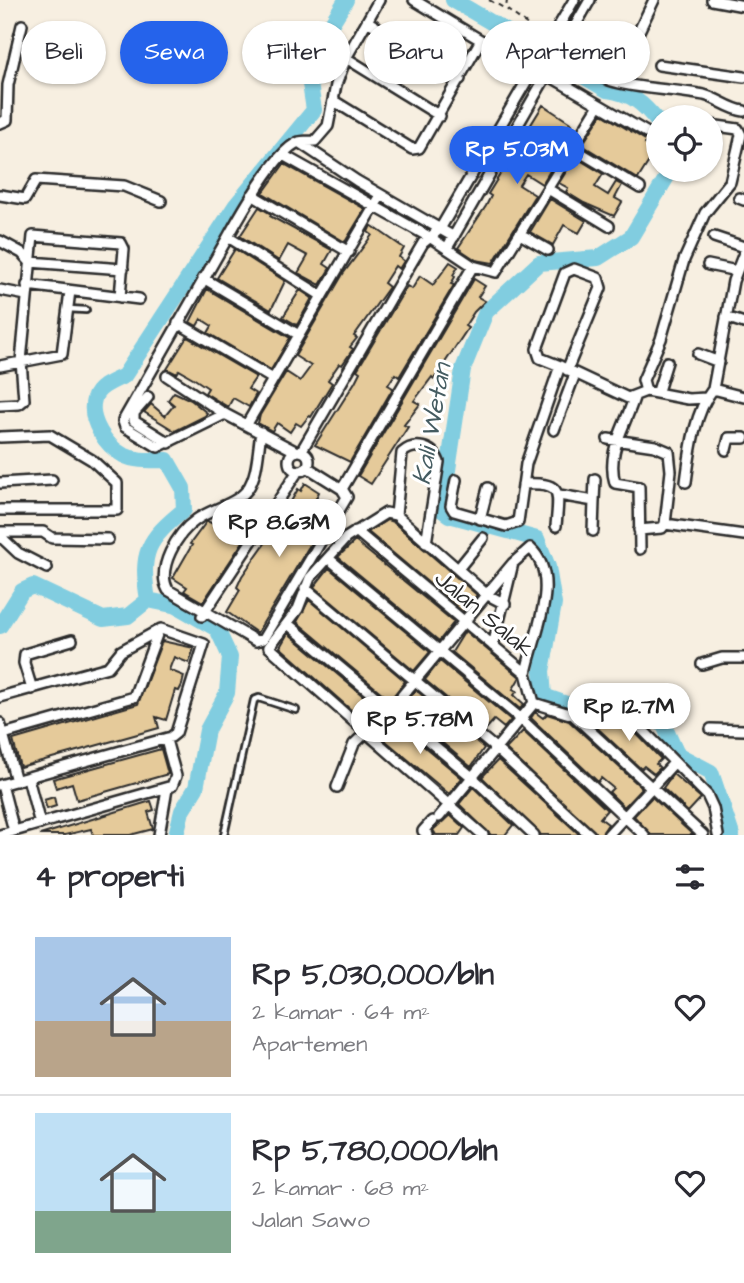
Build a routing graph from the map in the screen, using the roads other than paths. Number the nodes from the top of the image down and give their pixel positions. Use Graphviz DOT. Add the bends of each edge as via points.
graph roads {
  1 [pos="379,0"];
  2 [pos="414,0"];
  3 [pos="574,0"];
  4 [pos="590,0"];
  5 [pos="653,0"];
  6 [pos="712,0"];
  7 [pos="744,6"];
  8 [pos="367,21"];
  9 [pos="562,21"];
  10 [pos="578,21"];
  11 [pos="643,21"];
  12 [pos="364,26"];
  13 [pos="21,30"];
  14 [pos="481,40"];
  15 [pos="350,51"];
  16 [pos="350,60"];
  17 [pos="659,65"];
  18 [pos="467,66"];
  19 [pos="0,69"];
  20 [pos="12,72"];
  21 [pos="744,77"];
  22 [pos="336,84"];
  23 [pos="457,84"];
  24 [pos="525,84"];
  25 [pos="528,84"];
  26 [pos="542,84"];
  27 [pos="567,84"];
  28 [pos="614,84"];
  29 [pos="539,89"];
  30 [pos="334,101"];
  31 [pos="599,105"];
  32 [pos="744,111"];
  33 [pos="440,116"];
  34 [pos="0,122"];
  35 [pos="723,127"];
  36 [pos="646,132"];
  37 [pos="298,142"];
  38 [pos="573,148"];
  39 [pos="283,155"];
  40 [pos="740,167"];
  41 [pos="548,188"];
  42 [pos="640,188"];
  43 [pos="0,195"];
  44 [pos="252,195"];
  45 [pos="381,195"];
  46 [pos="161,201"];
  47 [pos="375,205"];
  48 [pos="609,226"];
  49 [pos="440,229"];
  50 [pos="520,234"];
  51 [pos="228,237"];
  52 [pos="454,237"];
  53 [pos="714,237"];
  54 [pos="431,238"];
  55 [pos="0,240"];
  56 [pos="744,247"];
  57 [pos="447,248"];
  58 [pos="548,250"];
  59 [pos="349,251"];
  60 [pos="744,253"];
  61 [pos="30,262"];
  62 [pos="708,265"];
  63 [pos="473,266"];
  64 [pos="123,269"];
  65 [pos="737,271"];
  66 [pos="203,278"];
  67 [pos="0,290"];
  68 [pos="26,290"];
  69 [pos="70,291"];
  70 [pos="322,296"];
  71 [pos="120,297"];
  72 [pos="139,299"];
  73 [pos="67,309"];
  74 [pos="86,310"];
  75 [pos="726,317"];
  76 [pos="178,323"];
  77 [pos="744,323"];
  78 [pos="299,335"];
  79 [pos="698,354"];
  80 [pos="21,361"];
  81 [pos="667,362"];
  82 [pos="719,362"];
  83 [pos="0,366"];
  84 [pos="567,370"];
  85 [pos="167,376"];
  86 [pos="273,379"];
  87 [pos="713,389"];
  88 [pos="646,391"];
  89 [pos="658,391"];
  90 [pos="148,397"];
  91 [pos="744,397"];
  92 [pos="634,398"];
  93 [pos="706,398"];
  94 [pos="0,405"];
  95 [pos="225,414"];
  96 [pos="247,424"];
  97 [pos="554,430"];
  98 [pos="261,432"];
  99 [pos="0,437"];
  100 [pos="744,438"];
  101 [pos="612,439"];
  102 [pos="170,443"];
  103 [pos="726,450"];
  104 [pos="298,451"];
  105 [pos="302,469"];
  106 [pos="595,479"];
  107 [pos="52,480"];
  108 [pos="456,480"];
  109 [pos="686,482"];
  110 [pos="0,483"];
  111 [pos="523,484"];
  112 [pos="488,488"];
  113 [pos="342,489"];
  114 [pos="559,495"];
  115 [pos="594,500"];
  116 [pos="0,510"];
  117 [pos="396,515"];
  118 [pos="480,519"];
  119 [pos="665,524"];
  120 [pos="556,526"];
  121 [pos="639,530"];
  122 [pos="356,531"];
  123 [pos="593,531"];
  124 [pos="0,534"];
  125 [pos="744,535"];
  126 [pos="484,538"];
  127 [pos="108,539"];
  128 [pos="426,543"];
  129 [pos="640,549"];
  130 [pos="328,558"];
  131 [pos="513,563"];
  132 [pos="47,568"];
  133 [pos="458,569"];
  134 [pos="305,588"];
  135 [pos="486,594"];
  136 [pos="505,604"];
  137 [pos="205,613"];
  138 [pos="463,621"];
  139 [pos="288,624"];
  140 [pos="158,632"];
  141 [pos="72,640"];
  142 [pos="493,646"];
  143 [pos="439,650"];
  144 [pos="744,658"];
  145 [pos="702,664"];
  146 [pos="526,673"];
  147 [pos="413,680"];
  148 [pos="32,689"];
  149 [pos="0,697"];
  150 [pos="534,703"];
  151 [pos="391,709"];
  152 [pos="296,710"];
  153 [pos="573,715"];
  154 [pos="520,718"];
  155 [pos="0,723"];
  156 [pos="710,729"];
  157 [pos="744,730"];
  158 [pos="2,734"];
  159 [pos="368,734"];
  160 [pos="166,740"];
  161 [pos="495,748"];
  162 [pos="673,764"];
  163 [pos="472,777"];
  164 [pos="28,778"];
  165 [pos="16,781"];
  166 [pos="1,785"];
  167 [pos="337,787"];
  168 [pos="651,788"];
  169 [pos="167,789"];
  170 [pos="450,804"];
  171 [pos="624,817"];
  172 [pos="35,828"];
  173 [pos="14,831"];
  174 [pos="423,834"];
  175 [pos="1,835"];
  176 [pos="159,835"];
  177 [pos="224,835"];
  178 [pos="483,835"];
  179 [pos="534,835"];
  180 [pos="590,835"];
  181 [pos="608,835"];
  182 [pos="644,835"];
  183 [pos="704,835"];
  184 [pos="718,835"];
  1 -- 8 [label="street"];
  2 -- 14 [label="street"];
  3 -- 9 [label="street"];
  4 -- 10 [label="street"];
  5 -- 11 [label="street"];
  6 -- 7 [label="street"];
  12 -- 15 [label="street"];
  13 -- 20 [label="street"];
  14 -- 18 [label="street"];
  16 -- 33 [label="street"];
  17 -- 21 [label="street"];
  19 -- 20 [label="street"];
  20 -- 34 [label="street" via="6,122"];
  22 -- 30 [label="street"];
  23 -- 33 [label="street"];
  24 -- 49 [label="street"];
  25 -- 29 [label="street"];
  26 -- 29 [label="street"];
  27 -- 31 [label="street"];
  28 -- 32 [label="street" via="709,96"];
  29 -- 52 [label="street"];
  30 -- 33 [label="street" via="412,149 424,145"];
  30 -- 37 [label="street" via="322,135 315,141"];
  31 -- 36 [label="street"];
  31 -- 38 [label="street"];
  35 -- 40 [label="street" via="738,129"];
  37 -- 39 [label="street"];
  37 -- 45 [label="street"];
  38 -- 41 [label="street"];
  38 -- 42 [label="street"];
  39 -- 44 [label="street"];
  39 -- 47 [label="street"];
  40 -- 88 [label="street" via="718,193 692,240 643,380"];
  41 -- 48 [label="street"];
  41 -- 50 [label="street"];
  43 -- 46 [label="street" via="26,199 36,180 124,186"];
  44 -- 51 [label="street"];
  44 -- 59 [label="street"];
  45 -- 47 [label="street"];
  45 -- 49 [label="street"];
  47 -- 54 [label="street"];
  47 -- 59 [label="street"];
  49 -- 52 [label="street"];
  49 -- 54 [label="street"];
  50 -- 58 [label="street"];
  50 -- 63 [label="street" via="496,272"];
  51 -- 66 [label="street"];
  51 -- 70 [label="street"];
  52 -- 57 [label="street"];
  53 -- 56 [label="street"];
  54 -- 57 [label="street"];
  54 -- 104 [label="street" via="423,243"];
  55 -- 61 [label="street"];
  57 -- 63 [label="street"];
  59 -- 70 [label="street"];
  60 -- 65 [label="street"];
  61 -- 64 [label="street"];
  61 -- 64 [label="street" via="31,240 40,235 121,243"];
  61 -- 68 [label="street"];
  62 -- 65 [label="street"];
  63 -- 113 [label="street"];
  64 -- 71 [label="street"];
  65 -- 75 [label="street"];
  66 -- 76 [label="street"];
  66 -- 78 [label="street"];
  67 -- 68 [label="street"];
  68 -- 69 [label="street"];
  68 -- 80 [label="street"];
  69 -- 71 [label="street"];
  69 -- 73 [label="street"];
  70 -- 78 [label="street"];
  71 -- 72 [label="street"];
  73 -- 74 [label="lane"];
  73 -- 80 [label="street" via="62,354"];
  75 -- 77 [label="street"];
  75 -- 82 [label="street"];
  76 -- 86 [label="street"];
  76 -- 102 [label="street" via="124,416 125,427 153,445"];
  78 -- 86 [label="street"];
  79 -- 82 [label="street"];
  80 -- 83 [label="street"];
  80 -- 94 [label="street" via="24,400"];
  81 -- 89 [label="street"];
  82 -- 87 [label="street"];
  84 -- 84 [label="street" via="540,358 537,349 565,273 574,269 598,278 601,288"];
  84 -- 92 [label="street"];
  84 -- 97 [label="street"];
  84 -- 111 [label="street" via="526,464"];
  85 -- 95 [label="street"];
  86 -- 96 [label="street"];
  87 -- 91 [label="street"];
  87 -- 93 [label="street"];
  88 -- 89 [label="street"];
  88 -- 92 [label="street"];
  89 -- 93 [label="street" via="688,399"];
  90 -- 102 [label="street" via="134,413 134,421"];
  92 -- 101 [label="street"];
  93 -- 109 [label="street" via="692,438"];
  95 -- 96 [label="street"];
  95 -- 102 [label="street"];
  96 -- 98 [label="street"];
  98 -- 104 [label="street"];
  98 -- 137 [label="street" via="245,492 188,526 164,565 168,590"];
  99 -- 116 [label="street" via="50,435 106,470 117,482 117,510"];
  100 -- 103 [label="street" via="729,438"];
  101 -- 119 [label="street" via="669,452"];
  101 -- 121 [label="street" via="615,483 639,487"];
  104 -- 105 [label="street" via="309,456"];
  104 -- 105 [label="street" via="289,462"];
  105 -- 113 [label="street"];
  105 -- 137 [label="street"];
  106 -- 115 [label="street"];
  107 -- 110 [label="street"];
  108 -- 118 [label="street" via="452,509"];
  111 -- 114 [label="street" via="548,484"];
  111 -- 118 [label="street" via="516,524"];
  112 -- 118 [label="street"];
  113 -- 137 [label="street" via="346,500 263,639 256,641"];
  114 -- 115 [label="street"];
  114 -- 120 [label="street"];
  115 -- 123 [label="street"];
  117 -- 122 [label="street" via="381,514"];
  117 -- 128 [label="street"];
  117 -- 128 [label="street" via="402,453 420,446 435,453 439,462"];
  119 -- 121 [label="street"];
  119 -- 125 [label="street"];
  121 -- 129 [label="street"];
  122 -- 130 [label="street"];
  122 -- 138 [label="street, Jalan Salak"];
  124 -- 127 [label="street" via="43,532 52,538"];
  124 -- 132 [label="street" via="18,553"];
  126 -- 133 [label="street"];
  128 -- 133 [label="street"];
  130 -- 134 [label="street"];
  130 -- 143 [label="street"];
  131 -- 135 [label="street"];
  131 -- 136 [label="street"];
  131 -- 146 [label="street" via="530,548 541,560 545,574 545,595"];
  133 -- 135 [label="street"];
  134 -- 139 [label="street"];
  134 -- 147 [label="street"];
  135 -- 136 [label="street"];
  135 -- 138 [label="street"];
  136 -- 142 [label="street"];
  138 -- 142 [label="street, Jalan Salak"];
  138 -- 143 [label="street"];
  139 -- 151 [label="street"];
  139 -- 159 [label="street" via="269,644 270,651"];
  140 -- 148 [label="street" via="121,650 108,667"];
  140 -- 158 [label="street" via="134,697"];
  140 -- 160 [label="street" via="166,628 204,644 176,733"];
  141 -- 148 [label="street" via="25,654"];
  142 -- 146 [label="street, Jalan Salak"];
  143 -- 147 [label="street"];
  143 -- 154 [label="street"];
  144 -- 145 [label="street"];
  146 -- 150 [label="street, Jalan Salak"];
  147 -- 151 [label="street"];
  147 -- 161 [label="street"];
  148 -- 149 [label="street"];
  150 -- 153 [label="street"];
  150 -- 154 [label="street"];
  151 -- 159 [label="street"];
  151 -- 163 [label="street"];
  152 -- 177 [label="lane" via="259,698 254,701"];
  153 -- 162 [label="street" via="625,712"];
  153 -- 168 [label="street"];
  154 -- 161 [label="street"];
  154 -- 171 [label="street"];
  155 -- 158 [label="street"];
  156 -- 157 [label="street"];
  158 -- 165 [label="street"];
  159 -- 167 [label="street" via="354,744"];
  159 -- 170 [label="street"];
  160 -- 164 [label="street"];
  160 -- 169 [label="street" via="176,776"];
  161 -- 163 [label="street"];
  161 -- 180 [label="street"];
  162 -- 168 [label="street"];
  162 -- 184 [label="street" via="707,795"];
  163 -- 170 [label="street"];
  163 -- 179 [label="street"];
  164 -- 165 [label="street"];
  164 -- 172 [label="street"];
  165 -- 166 [label="street"];
  166 -- 173 [label="street"];
  168 -- 171 [label="street"];
  168 -- 183 [label="street"];
  169 -- 172 [label="street"];
  169 -- 176 [label="street"];
  170 -- 174 [label="street"];
  170 -- 178 [label="street"];
  171 -- 181 [label="street"];
  171 -- 182 [label="street"];
  172 -- 173 [label="street"];
  173 -- 175 [label="street"];
}
